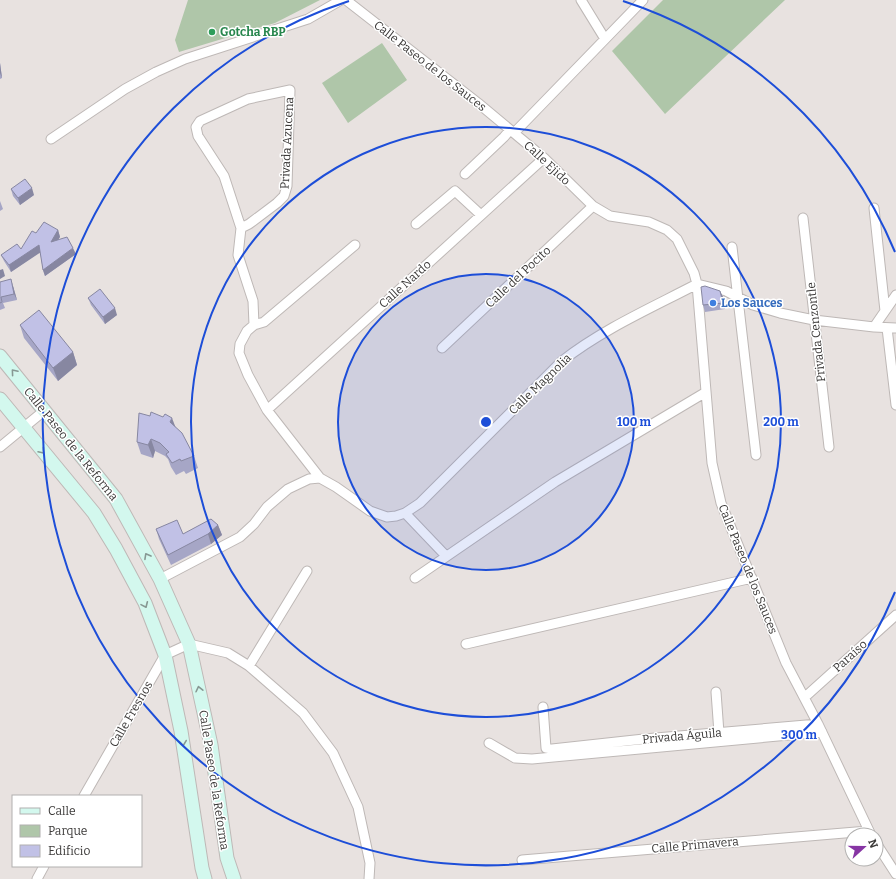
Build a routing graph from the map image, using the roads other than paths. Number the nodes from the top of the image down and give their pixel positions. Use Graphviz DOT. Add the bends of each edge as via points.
graph roads {
  1 [pos="341,0"];
  2 [pos="346,0"];
  3 [pos="581,0"];
  4 [pos="643,0"];
  5 [pos="605,39"];
  6 [pos="512,131"];
  7 [pos="51,139"];
  8 [pos="544,158"];
  9 [pos="465,174"];
  10 [pos="593,206"];
  11 [pos="874,208"];
  12 [pos="481,215"];
  13 [pos="803,218"];
  14 [pos="416,224"];
  15 [pos="241,228"];
  16 [pos="355,245"];
  17 [pos="732,247"];
  18 [pos="697,284"];
  19 [pos="896,295"];
  20 [pos="738,297"];
  21 [pos="885,310"];
  22 [pos="814,320"];
  23 [pos="254,325"];
  24 [pos="874,327"];
  25 [pos="892,328"];
  26 [pos="442,348"];
  27 [pos="0,356"];
  28 [pos="706,392"];
  29 [pos="0,399"];
  30 [pos="896,405"];
  31 [pos="45,410"];
  32 [pos="267,410"];
  33 [pos="23,428"];
  34 [pos="829,446"];
  35 [pos="0,447"];
  36 [pos="756,455"];
  37 [pos="320,478"];
  38 [pos="405,513"];
  39 [pos="446,556"];
  40 [pos="307,571"];
  41 [pos="415,578"];
  42 [pos="752,578"];
  43 [pos="160,579"];
  44 [pos="896,615"];
  45 [pos="189,644"];
  46 [pos="466,644"];
  47 [pos="165,655"];
  48 [pos="249,666"];
  49 [pos="716,692"];
  50 [pos="805,697"];
  51 [pos="542,707"];
  52 [pos="818,724"];
  53 [pos="822,732"];
  54 [pos="719,733"];
  55 [pos="488,743"];
  56 [pos="85,795"];
  57 [pos="866,827"];
  58 [pos="844,835"];
  59 [pos="884,855"];
  60 [pos="522,860"];
  61 [pos="43,867"];
  62 [pos="896,874"];
  63 [pos="37,879"];
  64 [pos="205,879"];
  65 [pos="234,879"];
  66 [pos="369,879"];
  1 -- 7 [label="street" via="308,18 185,59 156,72 124,89"];
  2 -- 6 [label="street, Calle Paseo de los Sauces"];
  3 -- 5 [label="street"];
  4 -- 5 [label="street, Calle Ejido"];
  5 -- 6 [label="street, Calle Ejido"];
  6 -- 8 [label="street, Calle Ejido"];
  6 -- 9 [label="street"];
  8 -- 10 [label="street, Calle Ejido"];
  8 -- 12 [label="street, Calle Nardo"];
  10 -- 18 [label="street, Calle Ejido" via="610,216 648,222 667,230 677,239"];
  10 -- 26 [label="street, Calle del Pocito"];
  11 -- 21 [label="street"];
  12 -- 14 [label="street" via="455,191"];
  12 -- 32 [label="street, Calle Nardo"];
  13 -- 22 [label="street, Privada Cenzontle"];
  15 -- 15 [label="street, Privada Azucena" via="224,176 198,136 196,127 200,121 248,99 290,90 287,186 284,196"];
  15 -- 23 [label="street" via="238,255 253,301"];
  16 -- 23 [label="street" via="264,322"];
  17 -- 20 [label="street"];
  18 -- 20 [label="street" via="726,291"];
  18 -- 28 [label="street, Calle Paseo de los Sauces"];
  18 -- 38 [label="street, Calle Magnolia" via="576,350 420,503"];
  19 -- 21 [label="street"];
  20 -- 22 [label="street" via="760,307"];
  20 -- 36 [label="street"];
  21 -- 24 [label="street"];
  22 -- 24 [label="street"];
  22 -- 34 [label="street, Privada Cenzontle"];
  23 -- 32 [label="street" via="247,331 240,344 239,353"];
  24 -- 25 [label="street"];
  25 -- 30 [label="street"];
  31 -- 27 [label="main road, Calle Paseo de la Reforma, one-way"];
  28 -- 39 [label="street" via="555,482"];
  28 -- 42 [label="street, Calle Paseo de los Sauces" via="712,463 721,503"];
  29 -- 33 [label="main road, Calle Paseo de la Reforma"];
  31 -- 33 [label="street"];
  43 -- 31 [label="main road, Calle Paseo de la Reforma, one-way" via="116,499"];
  32 -- 37 [label="street"];
  33 -- 35 [label="street"];
  33 -- 47 [label="main road, Calle Paseo de la Reforma, one-way" via="94,513 145,603"];
  37 -- 38 [label="street, Calle Magnolia" via="370,511 387,517"];
  37 -- 43 [label="street" via="309,479 288,489 267,507 240,537"];
  38 -- 39 [label="street"];
  39 -- 41 [label="street"];
  40 -- 48 [label="street"];
  42 -- 46 [label="street"];
  42 -- 50 [label="street, Calle Paseo de los Sauces" via="786,663"];
  43 -- 45 [label="main road, Calle Paseo de la Reforma"];
  44 -- 50 [label="street, Paraíso"];
  45 -- 47 [label="street"];
  45 -- 48 [label="street" via="228,653"];
  65 -- 45 [label="main road, Calle Paseo de la Reforma, one-way" via="227,858 211,745"];
  47 -- 56 [label="street, Calle Fresnos"];
  47 -- 64 [label="main road, Calle Paseo de la Reforma, one-way" via="181,731"];
  48 -- 66 [label="street" via="303,713 333,753 358,807 370,863"];
  49 -- 54 [label="street"];
  50 -- 52 [label="street, Calle Paseo de los Sauces"];
  51 -- 54 [label="street, Privada Águila" via="546,748 552,750"];
  52 -- 53 [label="street, Calle Paseo de los Sauces"];
  52 -- 54 [label="street, Privada Águila"];
  53 -- 55 [label="street" via="532,759 515,758"];
  53 -- 57 [label="street, Calle Paseo de los Sauces"];
  58 -- 60 [label="street, Calle Primavera"];
  59 -- 62 [label="street"];
  61 -- 63 [label="street"];
}
